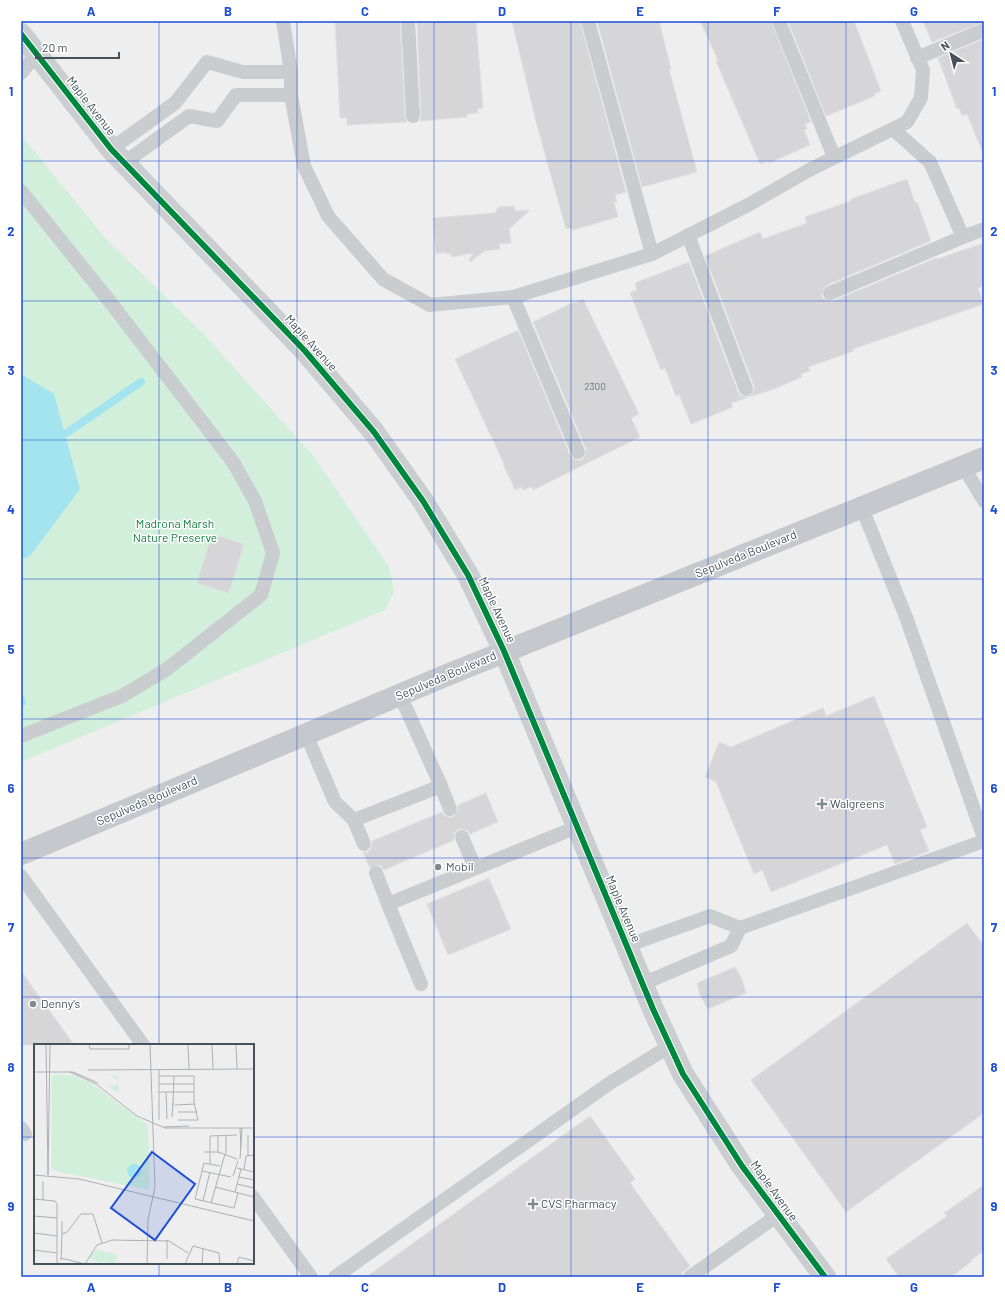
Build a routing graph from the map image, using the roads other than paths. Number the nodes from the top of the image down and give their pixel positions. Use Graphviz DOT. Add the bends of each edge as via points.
graph roads {
  1 [pos="283,21"];
  2 [pos="408,21"];
  3 [pos="588,21"];
  4 [pos="779,21"];
  5 [pos="902,21"];
  6 [pos="984,30"];
  7 [pos="21,34"];
  8 [pos="36,54"];
  9 [pos="917,58"];
  10 [pos="291,72"];
  11 [pos="21,73"];
  12 [pos="291,95"];
  13 [pos="413,116"];
  14 [pos="893,129"];
  15 [pos="117,156"];
  16 [pos="834,158"];
  17 [pos="21,191"];
  18 [pos="984,229"];
  19 [pos="688,236"];
  20 [pos="963,237"];
  21 [pos="652,254"];
  22 [pos="830,293"];
  23 [pos="513,298"];
  24 [pos="746,389"];
  25 [pos="578,452"];
  26 [pos="984,458"];
  27 [pos="962,466"];
  28 [pos="984,501"];
  29 [pos="862,508"];
  30 [pos="504,651"];
  31 [pos="400,695"];
  32 [pos="306,734"];
  33 [pos="21,736"];
  34 [pos="441,786"];
  35 [pos="450,808"];
  36 [pos="354,820"];
  37 [pos="576,827"];
  38 [pos="462,837"];
  39 [pos="984,838"];
  40 [pos="984,841"];
  41 [pos="364,844"];
  42 [pos="21,854"];
  43 [pos="475,868"];
  44 [pos="376,873"];
  45 [pos="21,876"];
  46 [pos="388,904"];
  47 [pos="740,928"];
  48 [pos="626,946"];
  49 [pos="421,984"];
  50 [pos="642,984"];
  51 [pos="142,1044"];
  52 [pos="670,1046"];
  53 [pos="254,1198"];
  54 [pos="778,1215"];
  55 [pos="311,1277"];
  56 [pos="335,1277"];
  57 [pos="690,1277"];
  58 [pos="825,1277"];
  1 -- 10 [label="lane"];
  2 -- 13 [label="lane"];
  3 -- 21 [label="lane"];
  4 -- 16 [label="lane"];
  5 -- 9 [label="lane"];
  6 -- 9 [label="lane"];
  7 -- 8 [label="street, Maple Avenue"];
  8 -- 11 [label="lane"];
  8 -- 15 [label="street, Maple Avenue"];
  9 -- 14 [label="lane" via="922,70 921,98 907,122"];
  10 -- 12 [label="lane"];
  10 -- 15 [label="lane" via="243,72 207,62 175,102"];
  12 -- 15 [label="lane" via="236,95 217,122 189,116"];
  12 -- 23 [label="lane" via="304,166 328,216 383,279 430,305"];
  14 -- 16 [label="lane"];
  14 -- 20 [label="lane" via="930,162"];
  15 -- 30 [label="street, Maple Avenue" via="305,351 374,432 423,501 468,575"];
  16 -- 19 [label="lane"];
  17 -- 33 [label="lane" via="233,462 255,501 273,554 261,595 167,669 122,696"];
  18 -- 20 [label="lane"];
  19 -- 21 [label="lane"];
  19 -- 24 [label="lane"];
  20 -- 22 [label="lane"];
  21 -- 23 [label="lane"];
  23 -- 25 [label="lane"];
  26 -- 27 [label="main road, Sepulveda Boulevard"];
  27 -- 28 [label="lane"];
  27 -- 29 [label="main road, Sepulveda Boulevard"];
  29 -- 30 [label="main road, Sepulveda Boulevard"];
  29 -- 39 [label="lane" via="906,618"];
  30 -- 31 [label="main road, Sepulveda Boulevard"];
  30 -- 37 [label="street, Maple Avenue"];
  31 -- 32 [label="main road, Sepulveda Boulevard"];
  31 -- 34 [label="lane"];
  32 -- 36 [label="lane" via="335,802"];
  32 -- 42 [label="main road, Sepulveda Boulevard"];
  34 -- 35 [label="lane"];
  34 -- 36 [label="lane"];
  36 -- 41 [label="lane"];
  37 -- 43 [label="lane"];
  37 -- 48 [label="street, Maple Avenue"];
  38 -- 43 [label="lane"];
  40 -- 47 [label="lane"];
  43 -- 46 [label="lane"];
  44 -- 46 [label="lane"];
  45 -- 51 [label="lane"];
  46 -- 49 [label="lane"];
  47 -- 48 [label="lane" via="710,916"];
  47 -- 50 [label="lane" via="731,946"];
  48 -- 50 [label="street, Maple Avenue"];
  50 -- 52 [label="street, Maple Avenue"];
  52 -- 54 [label="street, Maple Avenue" via="687,1080 742,1166"];
  52 -- 56 [label="lane" via="610,1083"];
  53 -- 55 [label="lane"];
  54 -- 57 [label="lane"];
  54 -- 58 [label="street, Maple Avenue"];
}
